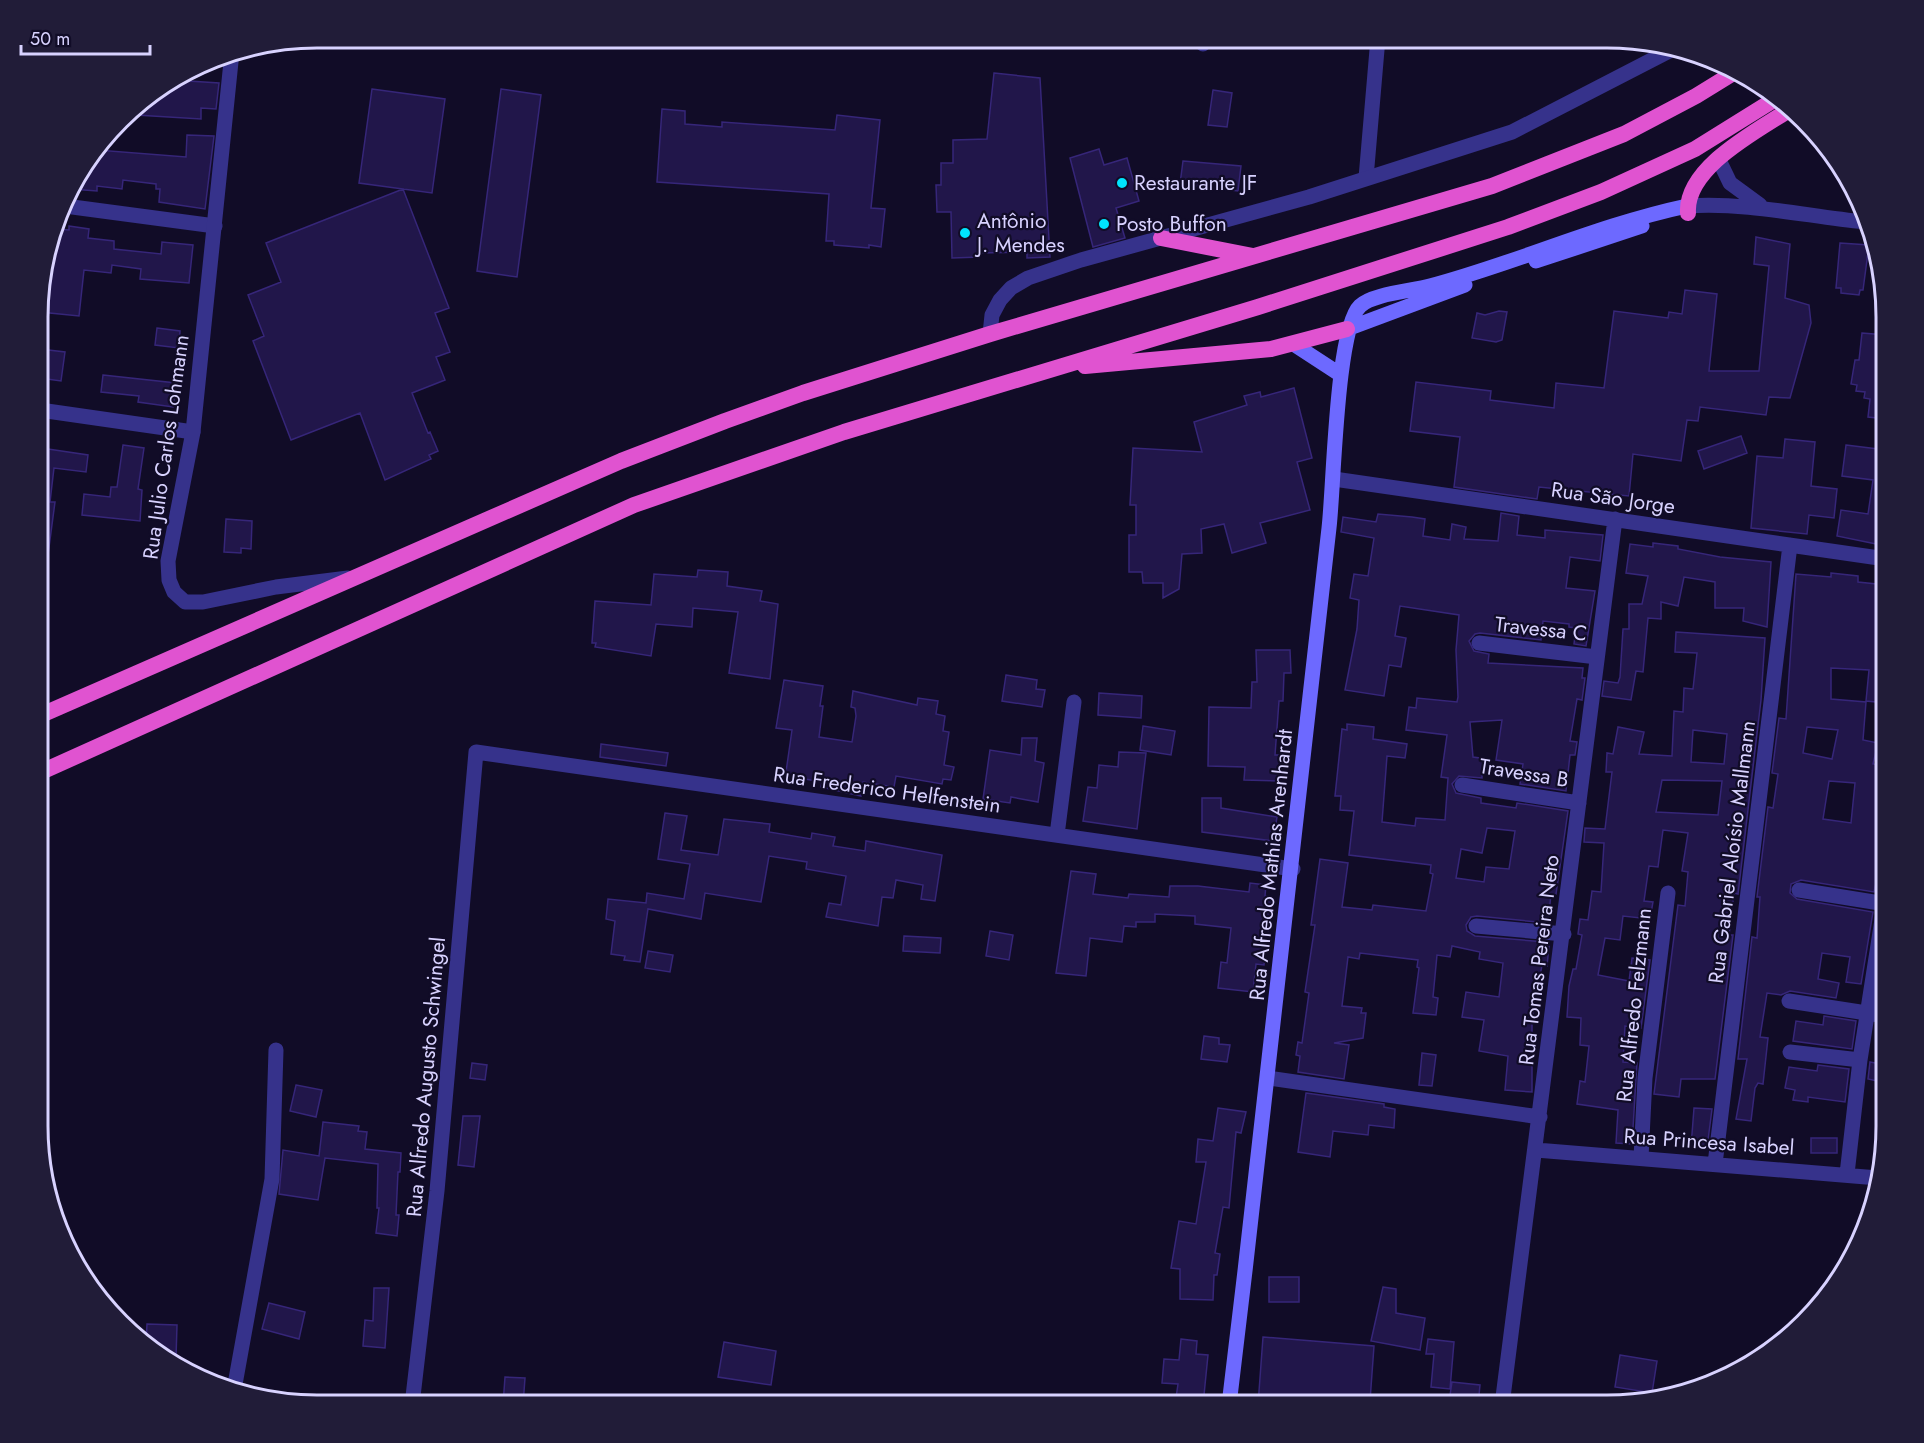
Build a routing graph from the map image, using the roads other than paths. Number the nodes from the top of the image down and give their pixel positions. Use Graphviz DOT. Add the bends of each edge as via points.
graph roads {
  1 [pos="1377,48"];
  2 [pos="1663,54"];
  3 [pos="231,62"];
  4 [pos="1727,77"];
  5 [pos="1769,103"];
  6 [pos="1783,114"];
  7 [pos="1718,158"];
  8 [pos="1366,178"];
  9 [pos="72,207"];
  10 [pos="1765,208"];
  11 [pos="1687,210"];
  12 [pos="1790,214"];
  13 [pos="1858,221"];
  14 [pos="215,226"];
  15 [pos="1161,238"];
  16 [pos="1257,257"];
  17 [pos="1347,329"];
  18 [pos="990,334"];
  19 [pos="1295,345"];
  20 [pos="1049,369"];
  21 [pos="1341,375"];
  22 [pos="48,411"];
  23 [pos="193,432"];
  24 [pos="1334,479"];
  25 [pos="1615,519"];
  26 [pos="1790,545"];
  27 [pos="1876,558"];
  28 [pos="354,578"];
  29 [pos="1479,643"];
  30 [pos="1597,657"];
  31 [pos="1074,702"];
  32 [pos="48,712"];
  33 [pos="476,752"];
  34 [pos="48,769"];
  35 [pos="1462,785"];
  36 [pos="1579,803"];
  37 [pos="1057,835"];
  38 [pos="1293,869"];
  39 [pos="1799,890"];
  40 [pos="1668,893"];
  41 [pos="1876,900"];
  42 [pos="1476,926"];
  43 [pos="1564,934"];
  44 [pos="1876,963"];
  45 [pos="1789,1001"];
  46 [pos="1868,1013"];
  47 [pos="1876,1014"];
  48 [pos="276,1050"];
  49 [pos="1790,1052"];
  50 [pos="1860,1060"];
  51 [pos="1268,1077"];
  52 [pos="1540,1117"];
  53 [pos="1536,1150"];
  54 [pos="1641,1158"];
  55 [pos="1715,1164"];
  56 [pos="1847,1174"];
  57 [pos="1871,1177"];
  58 [pos="235,1382"];
  59 [pos="413,1395"];
  60 [pos="1230,1395"];
  61 [pos="1503,1395"];
  1 -- 8 [label="street"];
  2 -- 8 [label="street" via="1512,132"];
  3 -- 14 [label="street, Rua Julio Carlos Lohmann"];
  4 -- 16 [label="highway" via="1624,134 1492,186"];
  5 -- 20 [label="highway" via="1695,149 1518,224"];
  6 -- 7 [label="highway"];
  7 -- 10 [label="street" via="1730,183"];
  7 -- 11 [label="highway" via="1702,174"];
  8 -- 15 [label="street"];
  9 -- 14 [label="street"];
  10 -- 11 [label="street" via="1724,205"];
  10 -- 12 [label="street"];
  11 -- 12 [label="street"];
  11 -- 17 [label="main road"];
  12 -- 13 [label="street"];
  14 -- 23 [label="street, Rua Julio Carlos Lohmann"];
  15 -- 16 [label="highway"];
  15 -- 18 [label="street" via="1028,278 1000,300 992,315"];
  16 -- 18 [label="highway"];
  17 -- 19 [label="highway"];
  17 -- 21 [label="main road, Rua Alfredo Mathias Arenhardt"];
  18 -- 28 [label="highway" via="802,393 621,461"];
  19 -- 20 [label="highway"];
  19 -- 21 [label="main road"];
  20 -- 34 [label="highway" via="844,432 634,505"];
  21 -- 24 [label="main road, Rua Alfredo Mathias Arenhardt"];
  22 -- 23 [label="street"];
  23 -- 28 [label="street, Rua Julio Carlos Lohmann" via="168,561 169,580 174,592 185,602 203,602 276,586"];
  24 -- 25 [label="street, Rua São Jorge"];
  24 -- 38 [label="main road, Rua Alfredo Mathias Arenhardt"];
  25 -- 26 [label="street, Rua São Jorge"];
  25 -- 30 [label="street, Rua Tomas Pereira Neto"];
  26 -- 27 [label="street, Rua São Jorge"];
  26 -- 55 [label="street, Rua Gabriel Aloísio Mallmann"];
  28 -- 32 [label="highway"];
  29 -- 30 [label="street, Travessa C"];
  30 -- 36 [label="street, Rua Tomas Pereira Neto"];
  31 -- 37 [label="street"];
  33 -- 37 [label="street, Rua Frederico Helfenstein"];
  33 -- 59 [label="street, Rua Alfredo Augusto Schwingel" via="437,1191"];
  35 -- 36 [label="street, Travessa B"];
  36 -- 43 [label="street, Rua Tomas Pereira Neto"];
  37 -- 38 [label="street, Rua Frederico Helfenstein"];
  38 -- 51 [label="main road, Rua Alfredo Mathias Arenhardt"];
  39 -- 41 [label="street"];
  40 -- 54 [label="street, Rua Alfredo Felzmann" via="1645,1078"];
  42 -- 43 [label="street"];
  43 -- 52 [label="street, Rua Tomas Pereira Neto"];
  44 -- 46 [label="street"];
  45 -- 46 [label="street"];
  46 -- 47 [label="street"];
  46 -- 50 [label="street"];
  48 -- 58 [label="street" via="272,1179"];
  49 -- 50 [label="street"];
  50 -- 56 [label="street"];
  51 -- 52 [label="street"];
  51 -- 60 [label="main road, Rua Alfredo Mathias Arenhardt"];
  52 -- 53 [label="street, Rua Tomas Pereira Neto"];
  53 -- 54 [label="street, Rua Princesa Isabel"];
  53 -- 61 [label="street, Rua Tomas Pereira Neto"];
  54 -- 55 [label="street, Rua Princesa Isabel"];
  55 -- 56 [label="street, Rua Princesa Isabel"];
  56 -- 57 [label="street, Rua Princesa Isabel"];
}
